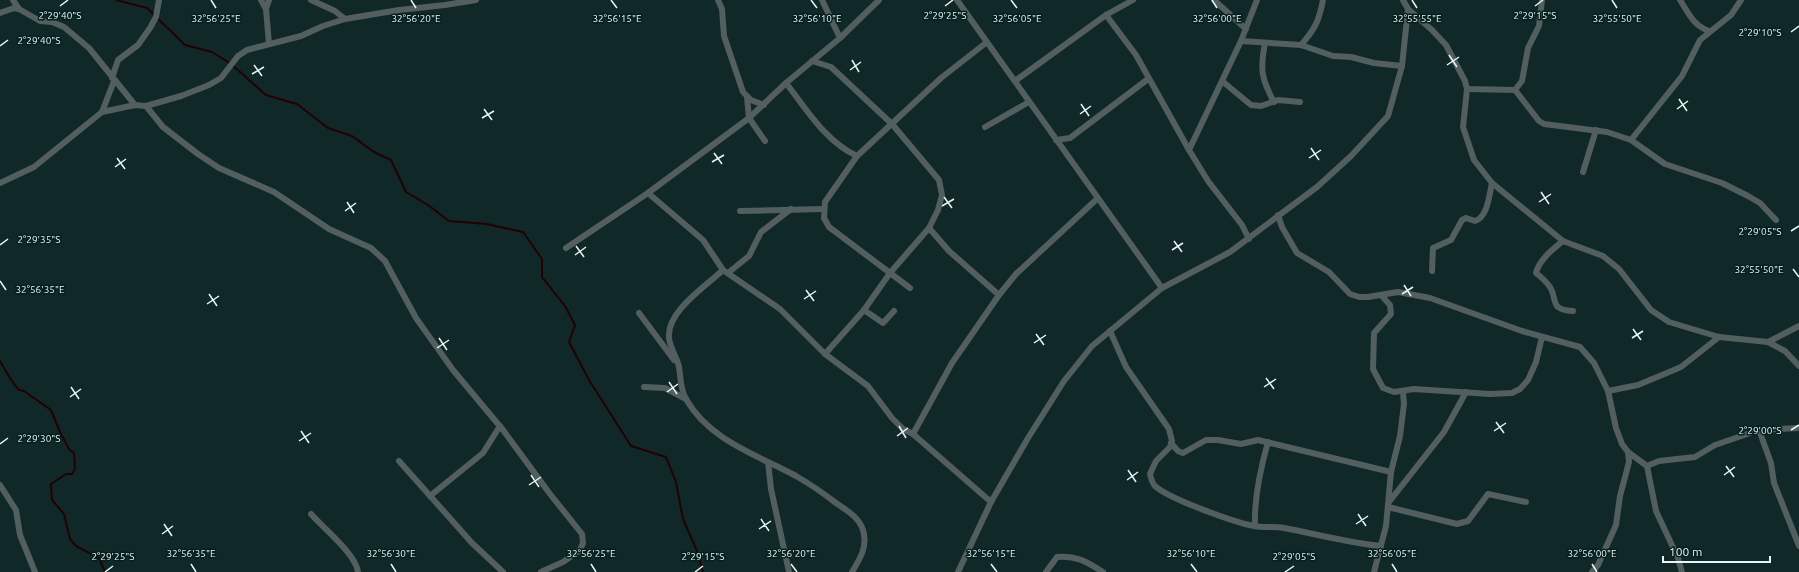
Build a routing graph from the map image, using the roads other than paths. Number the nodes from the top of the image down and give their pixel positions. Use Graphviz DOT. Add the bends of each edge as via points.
graph roads {
  1 [pos="14,0"];
  2 [pos="159,0"];
  3 [pos="260,0"];
  4 [pos="269,0"];
  5 [pos="311,0"];
  6 [pos="476,0"];
  7 [pos="718,0"];
  8 [pos="822,0"];
  9 [pos="879,0"];
  10 [pos="957,0"];
  11 [pos="1133,0"];
  12 [pos="1214,0"];
  13 [pos="1257,0"];
  14 [pos="1323,0"];
  15 [pos="1403,0"];
  16 [pos="1542,0"];
  17 [pos="1680,0"];
  18 [pos="1741,0"];
  19 [pos="19,9"];
  20 [pos="266,9"];
  21 [pos="1408,9"];
  22 [pos="0,13"];
  23 [pos="1106,15"];
  24 [pos="345,19"];
  25 [pos="1246,29"];
  26 [pos="1709,31"];
  27 [pos="840,38"];
  28 [pos="1241,41"];
  29 [pos="987,42"];
  30 [pos="1265,43"];
  31 [pos="268,44"];
  32 [pos="1301,45"];
  33 [pos="812,61"];
  34 [pos="1402,66"];
  35 [pos="113,79"];
  36 [pos="1148,79"];
  37 [pos="1015,81"];
  38 [pos="1222,81"];
  39 [pos="786,83"];
  40 [pos="1467,89"];
  41 [pos="1515,90"];
  42 [pos="747,97"];
  43 [pos="1029,102"];
  44 [pos="1274,102"];
  45 [pos="1300,102"];
  46 [pos="135,105"];
  47 [pos="764,105"];
  48 [pos="146,106"];
  49 [pos="102,112"];
  50 [pos="749,118"];
  51 [pos="892,124"];
  52 [pos="985,127"];
  53 [pos="1596,130"];
  54 [pos="1056,140"];
  55 [pos="1630,140"];
  56 [pos="765,141"];
  57 [pos="1189,150"];
  58 [pos="857,156"];
  59 [pos="1583,172"];
  60 [pos="0,183"];
  61 [pos="1492,183"];
  62 [pos="648,193"];
  63 [pos="1098,198"];
  64 [pos="791,209"];
  65 [pos="824,209"];
  66 [pos="740,211"];
  67 [pos="1278,215"];
  68 [pos="1776,220"];
  69 [pos="929,228"];
  70 [pos="1249,239"];
  71 [pos="1563,241"];
  72 [pos="566,248"];
  73 [pos="1432,271"];
  74 [pos="726,272"];
  75 [pos="890,272"];
  76 [pos="910,288"];
  77 [pos="1162,288"];
  78 [pos="999,295"];
  79 [pos="1381,295"];
  80 [pos="864,310"];
  81 [pos="894,311"];
  82 [pos="1573,311"];
  83 [pos="638,313"];
  84 [pos="1799,326"];
  85 [pos="1110,332"];
  86 [pos="1542,337"];
  87 [pos="1718,337"];
  88 [pos="1768,342"];
  89 [pos="825,354"];
  90 [pos="679,366"];
  91 [pos="1799,366"];
  92 [pos="644,387"];
  93 [pos="1608,391"];
  94 [pos="1403,392"];
  95 [pos="1466,392"];
  96 [pos="686,399"];
  97 [pos="500,426"];
  98 [pos="1799,428"];
  99 [pos="1759,430"];
  100 [pos="913,434"];
  101 [pos="1268,442"];
  102 [pos="1171,444"];
  103 [pos="1628,452"];
  104 [pos="399,461"];
  105 [pos="768,462"];
  106 [pos="1647,466"];
  107 [pos="1391,472"];
  108 [pos="0,485"];
  109 [pos="430,496"];
  110 [pos="991,502"];
  111 [pos="1526,502"];
  112 [pos="1388,505"];
  113 [pos="311,514"];
  114 [pos="1255,526"];
  115 [pos="1381,546"];
  116 [pos="1799,546"];
  117 [pos="35,572"];
  118 [pos="358,572"];
  119 [pos="503,572"];
  120 [pos="541,572"];
  121 [pos="789,572"];
  122 [pos="852,572"];
  123 [pos="958,572"];
  124 [pos="1046,572"];
  125 [pos="1103,572"];
  126 [pos="1374,572"];
  127 [pos="1592,572"];
  128 [pos="1682,572"];
  1 -- 19 [label="street"];
  2 -- 35 [label="street" via="156,17 150,28 138,45 118,60"];
  3 -- 20 [label="street"];
  4 -- 20 [label="street"];
  5 -- 24 [label="street" via="335,11"];
  6 -- 24 [label="street"];
  7 -- 42 [label="street" via="722,9 724,36"];
  8 -- 27 [label="street"];
  9 -- 27 [label="street"];
  10 -- 29 [label="street"];
  11 -- 23 [label="street"];
  12 -- 25 [label="street"];
  13 -- 25 [label="street"];
  14 -- 32 [label="street" via="1314,30"];
  15 -- 21 [label="street"];
  16 -- 41 [label="street" via="1539,26 1528,48 1522,82"];
  17 -- 26 [label="street" via="1697,26"];
  18 -- 26 [label="street" via="1731,15"];
  19 -- 22 [label="street"];
  19 -- 35 [label="street" via="40,21 64,27 89,48"];
  20 -- 31 [label="street"];
  21 -- 34 [label="street"];
  21 -- 40 [label="street" via="1446,45"];
  23 -- 36 [label="street" via="1136,56"];
  23 -- 37 [label="street"];
  24 -- 31 [label="street" via="301,36"];
  25 -- 28 [label="street"];
  26 -- 55 [label="street" via="1693,50 1682,76"];
  27 -- 33 [label="street"];
  28 -- 30 [label="street"];
  28 -- 38 [label="street"];
  29 -- 37 [label="street"];
  29 -- 51 [label="street" via="941,78"];
  30 -- 32 [label="street"];
  30 -- 44 [label="street" via="1261,64 1262,75"];
  31 -- 48 [label="street" via="247,50 238,56 221,78 209,85"];
  32 -- 34 [label="street" via="1333,56"];
  33 -- 39 [label="street"];
  33 -- 51 [label="street" via="831,67"];
  34 -- 67 [label="street" via="1388,116 1352,156"];
  35 -- 46 [label="street"];
  35 -- 49 [label="street"];
  36 -- 54 [label="street" via="1070,138"];
  36 -- 57 [label="street"];
  37 -- 43 [label="street"];
  38 -- 44 [label="street" via="1251,105 1261,106"];
  38 -- 57 [label="street"];
  39 -- 47 [label="street"];
  39 -- 58 [label="street" via="841,149"];
  40 -- 41 [label="street"];
  40 -- 61 [label="street" via="1463,127 1474,160"];
  41 -- 53 [label="street" via="1544,124"];
  42 -- 47 [label="street"];
  42 -- 50 [label="street"];
  43 -- 52 [label="street"];
  43 -- 54 [label="street"];
  44 -- 45 [label="street"];
  46 -- 48 [label="street"];
  46 -- 49 [label="street"];
  47 -- 50 [label="street"];
  48 -- 97 [label="street" via="163,127 219,168 274,192 329,228 379,254 392,272 416,318 453,370"];
  49 -- 60 [label="street" via="34,167"];
  50 -- 56 [label="street"];
  50 -- 62 [label="street"];
  51 -- 58 [label="street"];
  51 -- 69 [label="street" via="940,181 941,203"];
  53 -- 55 [label="street"];
  53 -- 59 [label="street"];
  54 -- 63 [label="street"];
  55 -- 68 [label="street" via="1665,164 1722,183 1748,196 1760,203"];
  57 -- 70 [label="street" via="1208,181 1242,225"];
  58 -- 65 [label="street" via="825,202"];
  61 -- 71 [label="street"];
  61 -- 73 [label="street" via="1486,209 1480,219 1462,220 1452,240 1433,248"];
  62 -- 72 [label="street"];
  62 -- 74 [label="street" via="703,240"];
  63 -- 77 [label="street"];
  63 -- 78 [label="street" via="1016,274"];
  64 -- 65 [label="street"];
  64 -- 66 [label="street"];
  64 -- 74 [label="street" via="761,232 748,256"];
  65 -- 75 [label="street" via="824,218 829,228"];
  67 -- 70 [label="street"];
  67 -- 79 [label="street" via="1292,247 1301,257 1320,265 1350,294 1359,297"];
  69 -- 75 [label="street"];
  69 -- 78 [label="street" via="949,251"];
  70 -- 77 [label="street" via="1216,260"];
  71 -- 82 [label="street" via="1538,266 1536,273 1549,285 1553,301 1565,310"];
  71 -- 87 [label="street" via="1603,256 1619,269 1651,310 1661,318 1681,328"];
  74 -- 89 [label="street" via="780,309"];
  74 -- 90 [label="street" via="686,303 673,318 669,328 669,339"];
  75 -- 76 [label="street"];
  75 -- 80 [label="street"];
  77 -- 85 [label="street"];
  78 -- 100 [label="street" via="952,363"];
  79 -- 86 [label="street" via="1398,292 1430,298"];
  79 -- 94 [label="street" via="1390,305 1391,314 1374,333 1373,369 1383,388"];
  80 -- 81 [label="street" via="883,323"];
  80 -- 89 [label="street"];
  83 -- 90 [label="street"];
  84 -- 88 [label="street"];
  85 -- 102 [label="street" via="1126,368 1165,421"];
  85 -- 110 [label="street" via="1092,346 1064,381"];
  86 -- 93 [label="street" via="1580,348 1594,363"];
  86 -- 95 [label="street" via="1536,362 1528,380 1520,389 1512,393"];
  87 -- 88 [label="street"];
  87 -- 93 [label="street" via="1681,367 1638,385"];
  88 -- 91 [label="street" via="1785,351"];
  89 -- 100 [label="street" via="868,386 892,418 903,429"];
  90 -- 96 [label="street" via="681,388"];
  92 -- 96 [label="street" via="665,388"];
  93 -- 103 [label="street" via="1618,436"];
  94 -- 95 [label="street" via="1414,389"];
  94 -- 107 [label="street" via="1402,424"];
  95 -- 112 [label="street" via="1444,432"];
  96 -- 105 [label="street" via="712,429"];
  97 -- 109 [label="street" via="483,453"];
  97 -- 120 [label="street" via="582,534 583,543 580,550 563,562"];
  98 -- 99 [label="street"];
  99 -- 106 [label="street" via="1715,445 1695,458 1659,461"];
  99 -- 116 [label="street" via="1771,463 1774,483"];
  100 -- 110 [label="street"];
  101 -- 102 [label="street" via="1258,440 1240,444 1206,440 1183,452"];
  101 -- 107 [label="street"];
  101 -- 114 [label="street" via="1257,490"];
  102 -- 114 [label="street" via="1156,461 1150,474 1155,486 1178,499"];
  103 -- 106 [label="street"];
  103 -- 127 [label="street" via="1629,462 1616,525 1598,565"];
  104 -- 109 [label="street"];
  105 -- 121 [label="street" via="771,489"];
  105 -- 122 [label="street" via="827,496 859,522 863,530 865,548"];
  106 -- 128 [label="street" via="1656,511"];
  107 -- 112 [label="street"];
  108 -- 117 [label="street" via="16,510 20,535"];
  109 -- 119 [label="street"];
  110 -- 123 [label="street"];
  111 -- 112 [label="street" via="1488,494 1468,521 1457,524"];
  112 -- 115 [label="street"];
  113 -- 118 [label="street" via="350,555"];
  114 -- 115 [label="street" via="1280,527 1352,543"];
  115 -- 126 [label="street"];
  124 -- 125 [label="street" via="1057,557 1072,556"];
}
